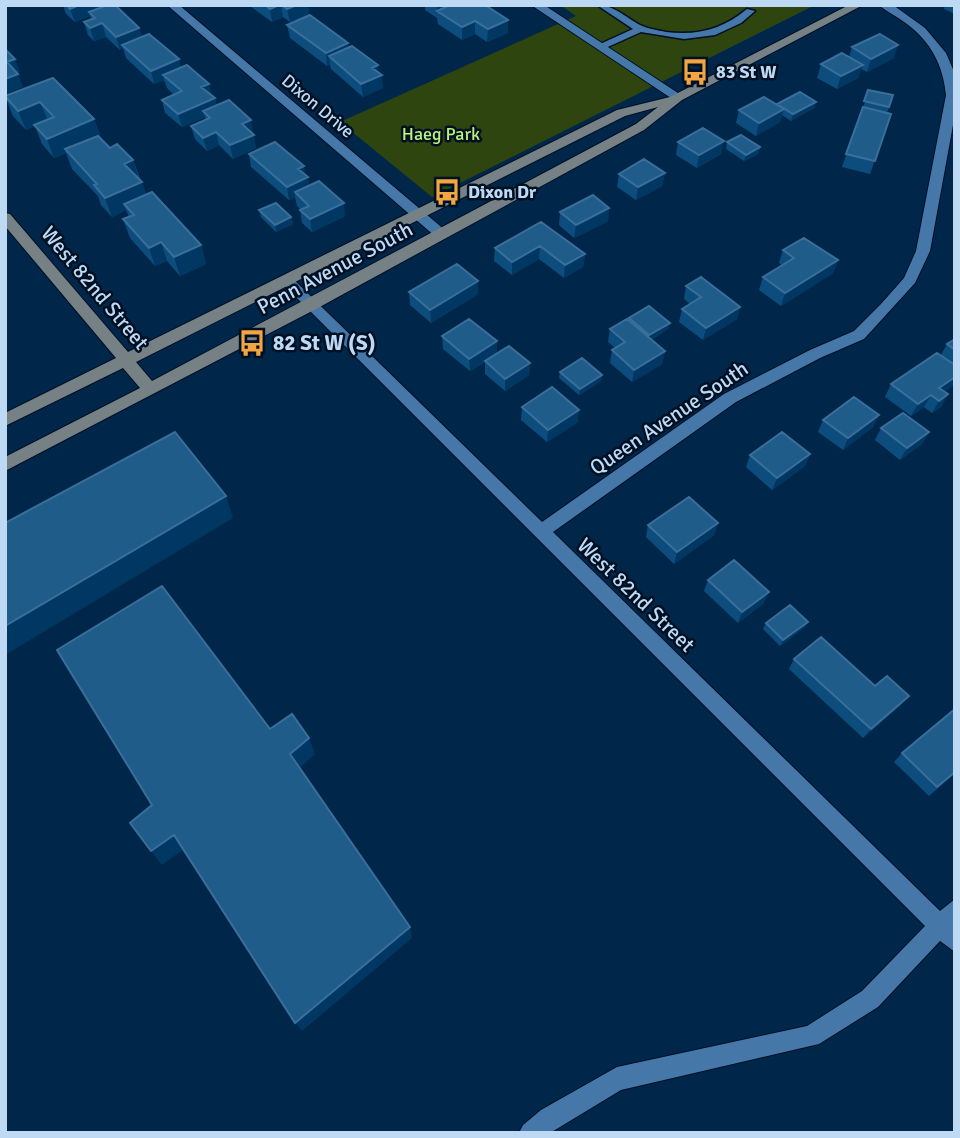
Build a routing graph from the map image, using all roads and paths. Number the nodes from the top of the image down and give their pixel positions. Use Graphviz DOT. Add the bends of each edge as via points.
graph roads {
  1 [pos="172,5"];
  2 [pos="536,5"];
  3 [pos="601,5"];
  4 [pos="858,5"];
  5 [pos="884,5"];
  6 [pos="750,11"];
  7 [pos="639,29"];
  8 [pos="601,47"];
  9 [pos="678,97"];
  10 [pos="417,213"];
  11 [pos="5,217"];
  12 [pos="442,234"];
  13 [pos="286,280"];
  14 [pos="311,305"];
  15 [pos="127,360"];
  16 [pos="150,388"];
  17 [pos="5,420"];
  18 [pos="5,465"];
  19 [pos="540,532"];
  20 [pos="950,926"];
  21 [pos="531,1133"];
  1 -- 10 [label="street, Dixon Drive"];
  2 -- 8 [label="street"];
  3 -- 7 [label="lane"];
  4 -- 9 [label="main road, Penn Avenue South"];
  5 -- 19 [label="street, Queen Avenue South" via="931,39 952,76 923,251 910,280 859,335 730,398"];
  6 -- 7 [label="lane" via="729,27 702,36 668,36"];
  7 -- 8 [label="lane"];
  8 -- 9 [label="street"];
  9 -- 10 [label="main road, Penn Avenue South" via="621,113"];
  9 -- 12 [label="main road, Penn Avenue South" via="639,127"];
  10 -- 12 [label="street, Dixon Drive"];
  10 -- 13 [label="main road, Penn Avenue South"];
  11 -- 15 [label="main road, West 82nd Street"];
  12 -- 14 [label="main road, Penn Avenue South"];
  13 -- 14 [label="street, West 82nd Street"];
  13 -- 15 [label="main road, Penn Avenue South"];
  14 -- 16 [label="main road, Penn Avenue South"];
  14 -- 19 [label="street, West 82nd Street"];
  15 -- 16 [label="main road, West 82nd Street"];
  15 -- 17 [label="main road, Penn Avenue South"];
  16 -- 18 [label="main road, Penn Avenue South"];
  19 -- 20 [label="street, West 82nd Street"];
  20 -- 21 [label="street" via="870,999 811,1036 617,1079"];
}
